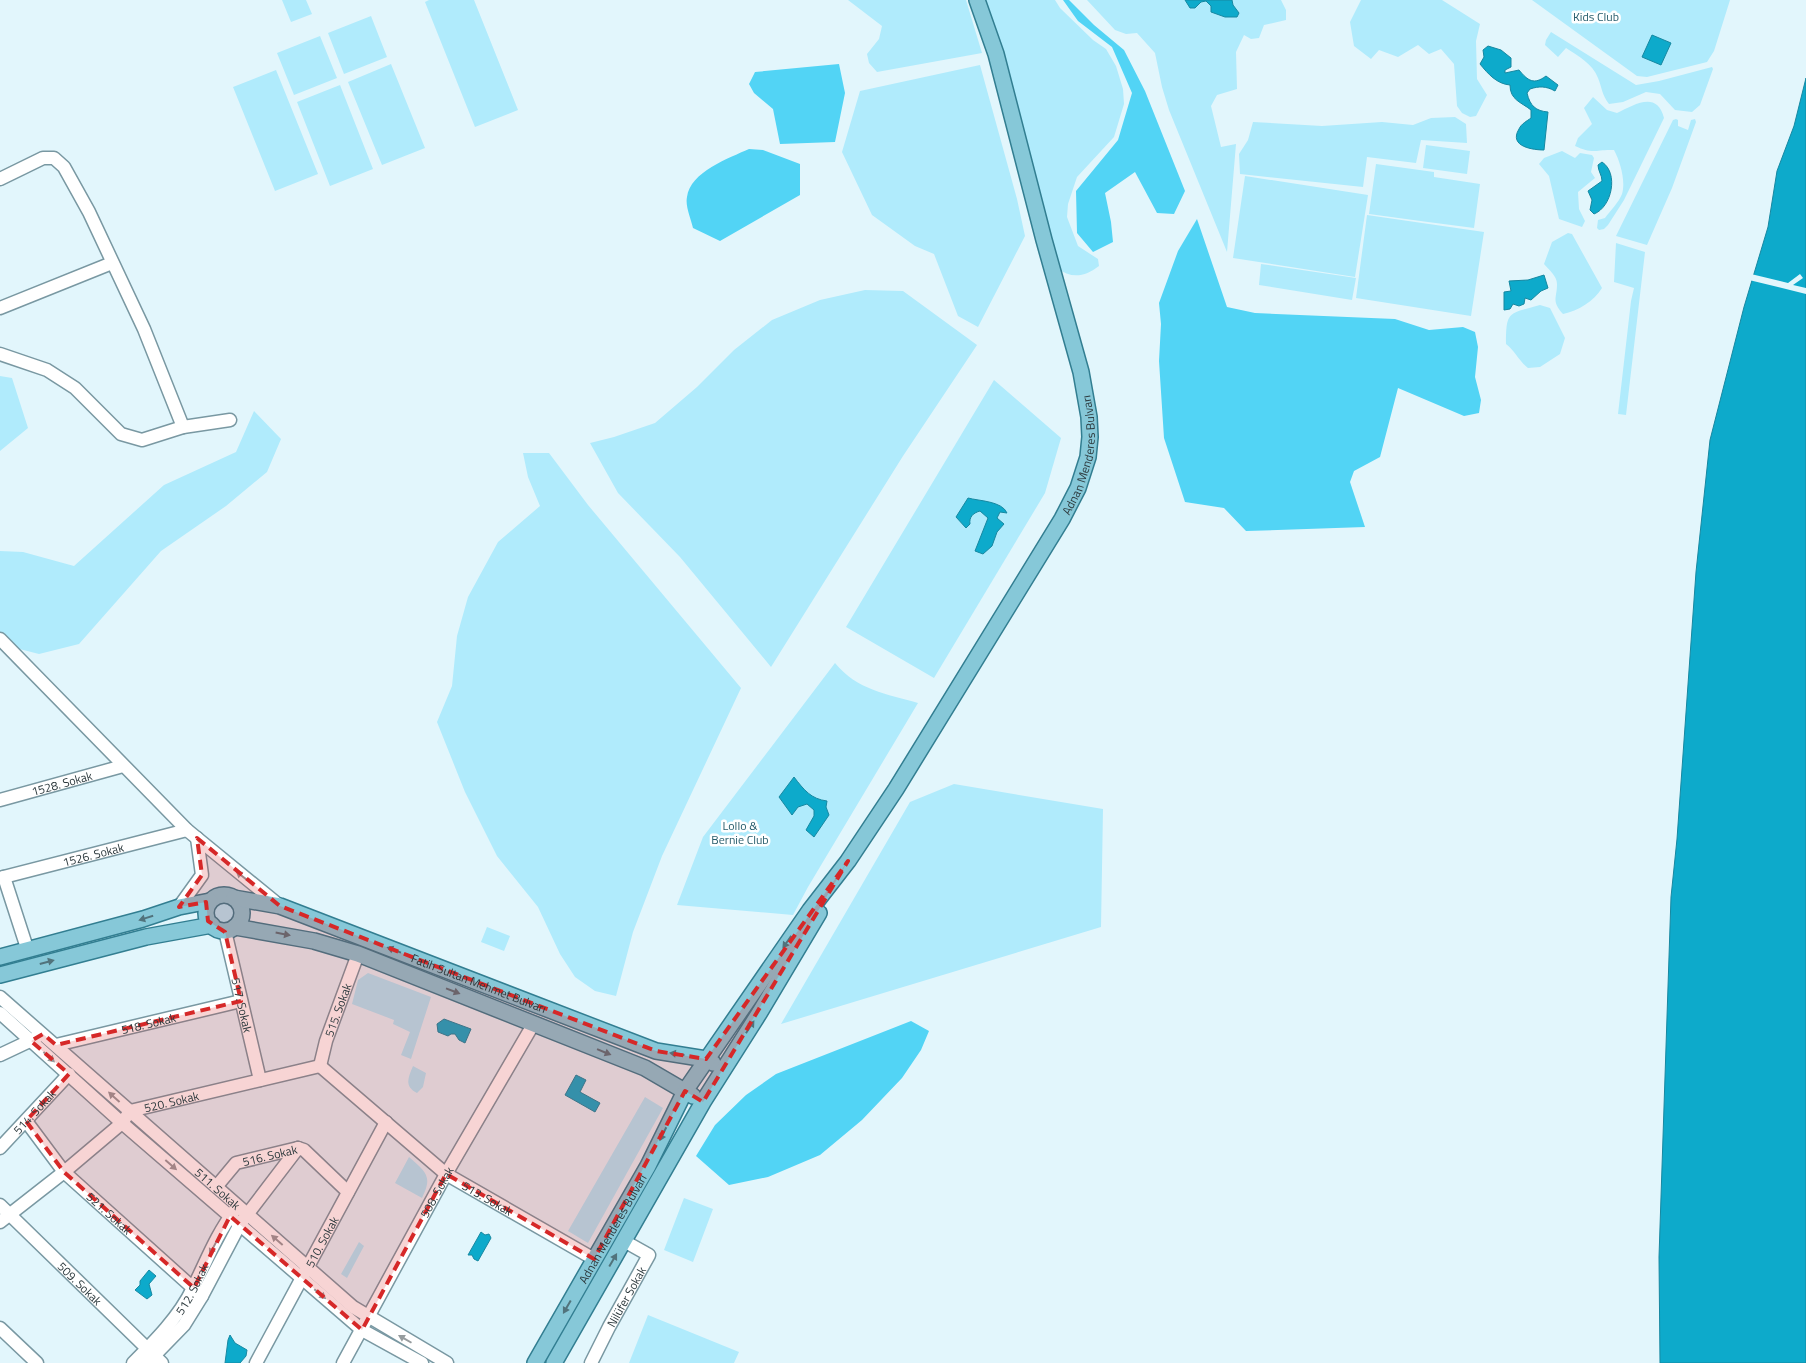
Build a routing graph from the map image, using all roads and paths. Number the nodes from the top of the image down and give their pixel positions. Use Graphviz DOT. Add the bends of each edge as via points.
graph roads {
  1 [pos="977,0"];
  2 [pos="0,179"];
  3 [pos="112,263"];
  4 [pos="0,308"];
  5 [pos="0,354"];
  6 [pos="230,420"];
  7 [pos="183,427"];
  8 [pos="0,639"];
  9 [pos="123,766"];
  10 [pos="0,800"];
  11 [pos="192,834"];
  12 [pos="848,861"];
  13 [pos="2,878"];
  14 [pos="234,898"];
  15 [pos="210,901"];
  16 [pos="280,906"];
  17 [pos="179,907"];
  18 [pos="224,928"];
  19 [pos="27,948"];
  20 [pos="358,954"];
  21 [pos="0,957"];
  22 [pos="0,975"];
  23 [pos="0,996"];
  24 [pos="241,1001"];
  25 [pos="0,1013"];
  26 [pos="534,1023"];
  27 [pos="43,1034"];
  28 [pos="31,1041"];
  29 [pos="56,1045"];
  30 [pos="0,1055"];
  31 [pos="706,1058"];
  32 [pos="320,1066"];
  33 [pos="723,1068"];
  34 [pos="69,1074"];
  35 [pos="260,1080"];
  36 [pos="685,1090"];
  37 [pos="703,1102"];
  38 [pos="130,1111"];
  39 [pos="26,1121"];
  40 [pos="386,1122"];
  41 [pos="122,1123"];
  42 [pos="0,1148"];
  43 [pos="298,1148"];
  44 [pos="64,1172"];
  45 [pos="446,1174"];
  46 [pos="216,1187"];
  47 [pos="348,1192"];
  48 [pos="3,1214"];
  49 [pos="239,1215"];
  50 [pos="624,1241"];
  51 [pos="594,1259"];
  52 [pos="305,1273"];
  53 [pos="198,1292"];
  54 [pos="369,1318"];
  55 [pos="0,1328"];
  56 [pos="362,1330"];
  57 [pos="152,1357"];
  58 [pos="37,1363"];
  59 [pos="133,1363"];
  60 [pos="256,1363"];
  61 [pos="344,1363"];
  62 [pos="422,1363"];
  63 [pos="448,1363"];
  64 [pos="535,1363"];
  65 [pos="554,1363"];
  66 [pos="592,1363"];
  1 -- 12 [label="main road, Adnan Menderes Bulvarı" via="996,54 1081,372 1089,417 1088,457 1078,488 1062,519"];
  2 -- 3 [label="street" via="43,158 54,158 75,185"];
  3 -- 4 [label="street"];
  3 -- 7 [label="street" via="144,329"];
  5 -- 7 [label="street" via="47,370 75,388 121,434 142,440"];
  6 -- 7 [label="street"];
  8 -- 9 [label="street"];
  9 -- 10 [label="street, 1528. Sokak"];
  9 -- 11 [label="street"];
  11 -- 13 [label="street, 1526. Sokak"];
  16 -- 11 [label="street, one-way"];
  11 -- 17 [label="street" via="202,875"];
  12 -- 31 [label="main road, Adnan Menderes Bulvarı, one-way"];
  33 -- 12 [label="main road, Adnan Menderes Bulvarı, one-way" via="760,1012"];
  13 -- 19 [label="street"];
  14 -- 15 [label="main road, Fatih Sultan Mehmet Bulvarı" via="222,895"];
  14 -- 16 [label="main road, Fatih Sultan Mehmet Bulvarı"];
  14 -- 18 [label="main road" via="241,907 241,918"];
  15 -- 17 [label="main road, Fatih Sultan Mehmet Bulvarı"];
  15 -- 18 [label="main road" via="207,916"];
  31 -- 16 [label="main road, Fatih Sultan Mehmet Bulvarı, one-way" via="656,1051"];
  17 -- 19 [label="main road, Fatih Sultan Mehmet Bulvarı, one-way"];
  18 -- 20 [label="main road, Fatih Sultan Mehmet Bulvarı, one-way" via="254,929"];
  22 -- 18 [label="main road, Fatih Sultan Mehmet Bulvarı, one-way" via="146,937"];
  18 -- 24 [label="street, 517. Sokak"];
  19 -- 21 [label="main road, Fatih Sultan Mehmet Bulvarı"];
  20 -- 26 [label="main road, Fatih Sultan Mehmet Bulvarı, one-way"];
  20 -- 32 [label="street, 515. Sokak"];
  23 -- 27 [label="street, 511. Sokak"];
  24 -- 29 [label="street, 518. Sokak"];
  24 -- 35 [label="street, 517. Sokak"];
  25 -- 28 [label="street, 511. Sokak"];
  26 -- 36 [label="main road, Fatih Sultan Mehmet Bulvarı, one-way" via="645,1068"];
  26 -- 45 [label="street, 508. Sokak"];
  27 -- 28 [label="street"];
  27 -- 29 [label="street, 511. Sokak"];
  28 -- 30 [label="street"];
  28 -- 34 [label="street, 511. Sokak, one-way"];
  38 -- 29 [label="street, 511. Sokak, one-way"];
  31 -- 33 [label="main road, Fatih Sultan Mehmet Bulvarı"];
  31 -- 36 [label="main road, Adnan Menderes Bulvarı"];
  32 -- 35 [label="street, 520. Sokak"];
  32 -- 40 [label="street, 513. Sokak"];
  33 -- 37 [label="main road, Adnan Menderes Bulvarı"];
  34 -- 39 [label="street, 514. Sokak"];
  34 -- 41 [label="street, 511. Sokak"];
  35 -- 38 [label="street, 520. Sokak"];
  36 -- 37 [label="main road, Fatih Sultan Mehmet Bulvarı"];
  36 -- 51 [label="main road, Adnan Menderes Bulvarı, one-way" via="648,1166"];
  37 -- 50 [label="main road, Adnan Menderes Bulvarı"];
  38 -- 41 [label="street, 520. Sokak"];
  38 -- 46 [label="street, 511. Sokak"];
  39 -- 42 [label="street, 514. Sokak"];
  39 -- 44 [label="street, 521. Sokak"];
  40 -- 45 [label="street, 513. Sokak"];
  40 -- 47 [label="street, 510. Sokak"];
  41 -- 44 [label="street, 520. Sokak"];
  41 -- 49 [label="street, 511. Sokak, one-way"];
  43 -- 46 [label="street, 516. Sokak" via="236,1163"];
  43 -- 47 [label="street, 516. Sokak"];
  43 -- 49 [label="street, 512. Sokak"];
  44 -- 48 [label="street, 520. Sokak"];
  44 -- 53 [label="street, 521. Sokak"];
  45 -- 51 [label="street, 513. Sokak"];
  45 -- 54 [label="street, 508. Sokak"];
  46 -- 49 [label="street, 511. Sokak"];
  47 -- 52 [label="street, 510. Sokak"];
  48 -- 57 [label="street, 509. Sokak"];
  49 -- 52 [label="street, 511. Sokak"];
  49 -- 53 [label="street, 512. Sokak"];
  65 -- 50 [label="main road, Adnan Menderes Bulvarı, one-way"];
  50 -- 66 [label="street, Nilüfer Sokak" via="648,1255"];
  51 -- 64 [label="main road, Adnan Menderes Bulvarı, one-way"];
  52 -- 54 [label="street, 511. Sokak"];
  52 -- 56 [label="street, 511. Sokak, one-way"];
  52 -- 60 [label="street, 510. Sokak"];
  53 -- 57 [label="street, 512. Sokak" via="184,1325"];
  54 -- 56 [label="street, 508. Sokak"];
  63 -- 54 [label="street, 511. Sokak, one-way"];
  55 -- 58 [label="street"];
  56 -- 61 [label="street, 508. Sokak"];
  56 -- 62 [label="street, 511. Sokak"];
  57 -- 59 [label="street, 512. Sokak"];
}
